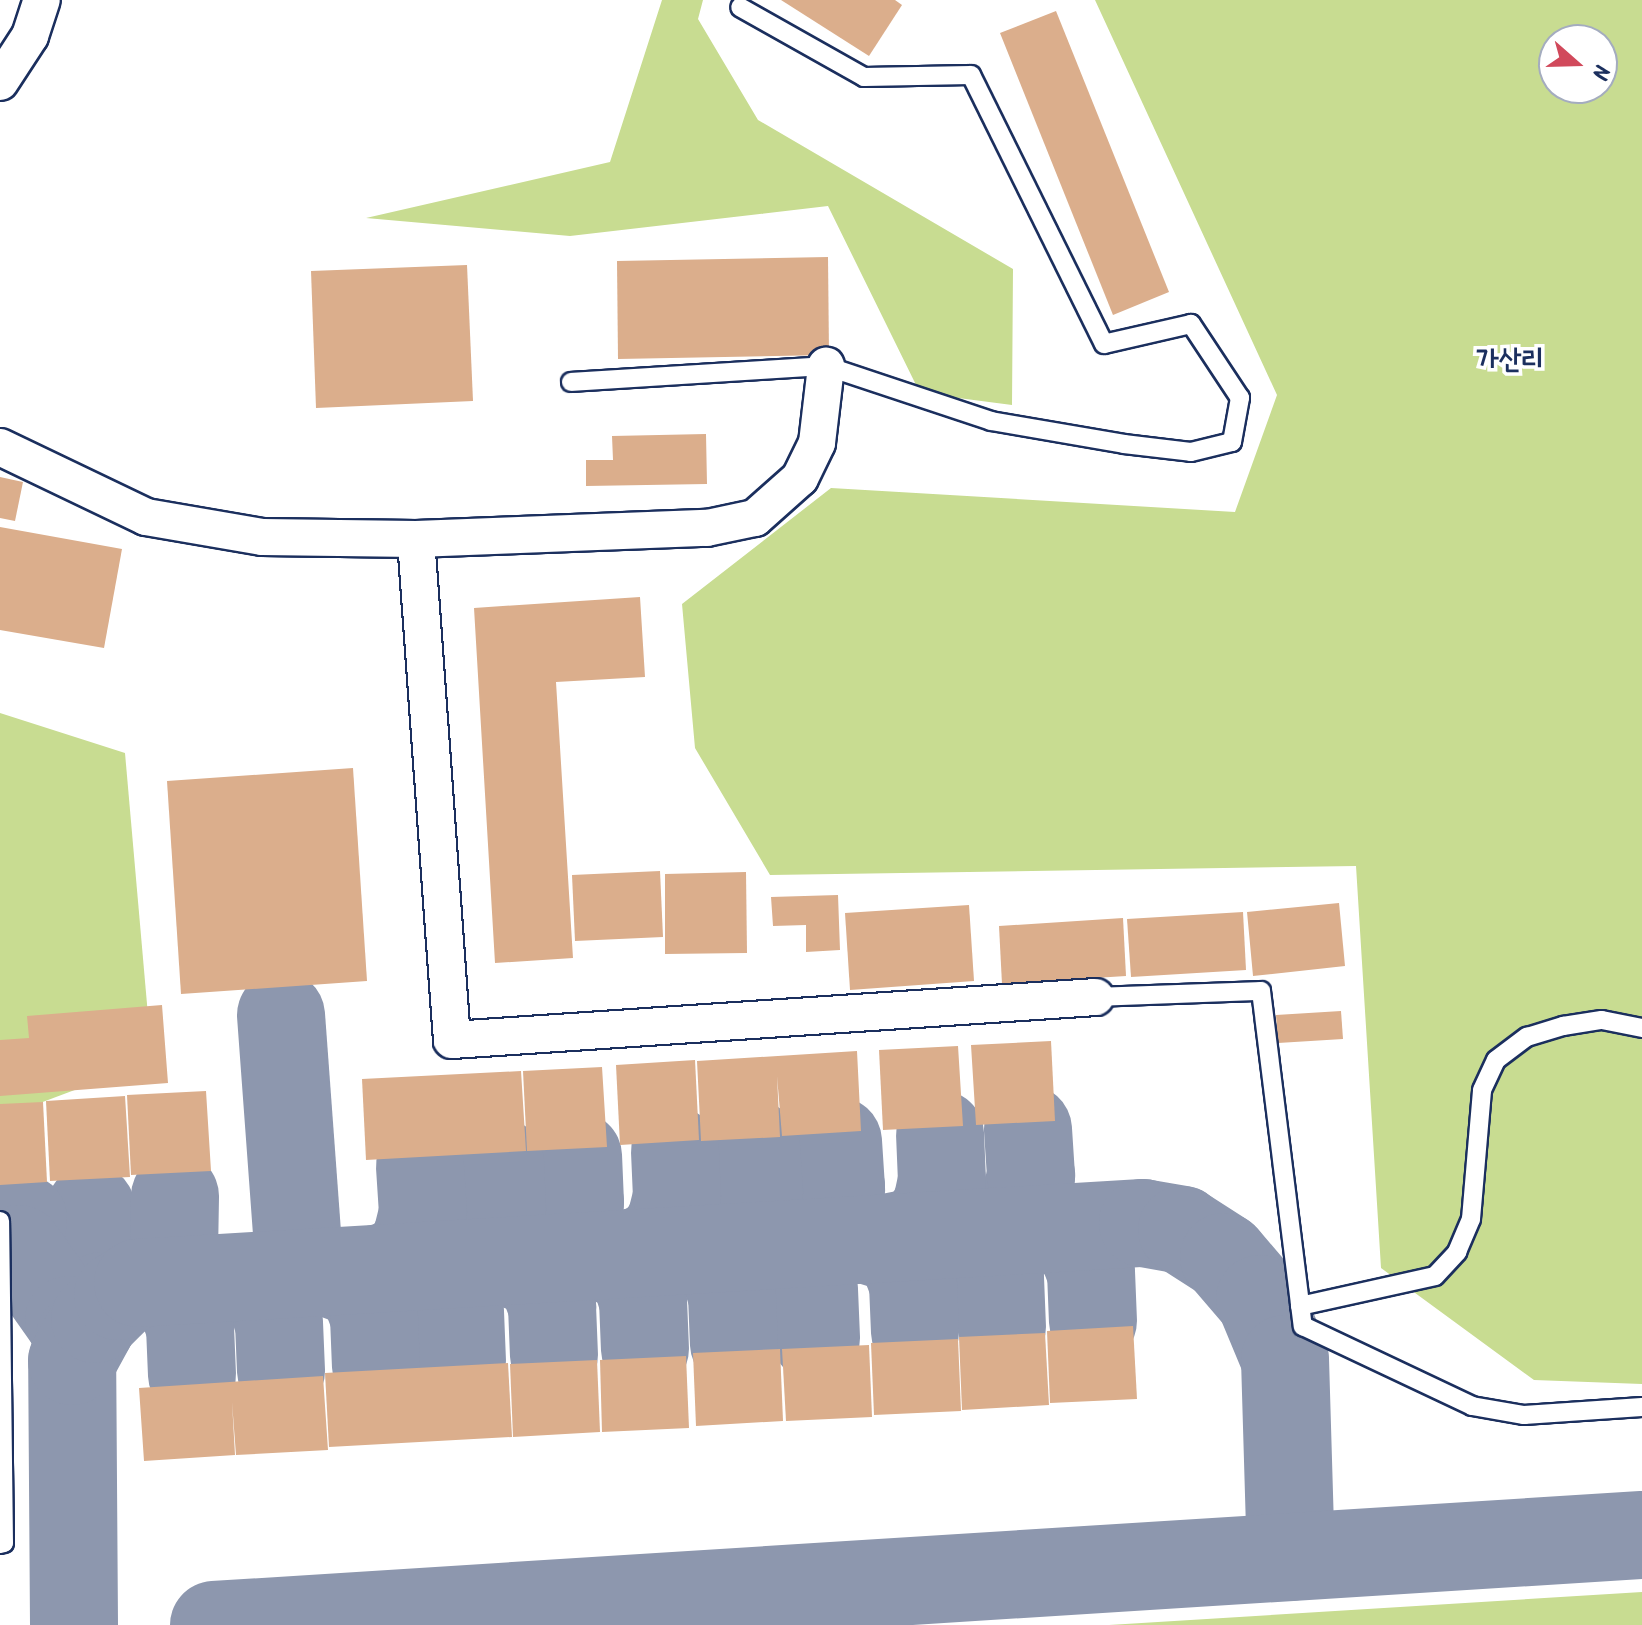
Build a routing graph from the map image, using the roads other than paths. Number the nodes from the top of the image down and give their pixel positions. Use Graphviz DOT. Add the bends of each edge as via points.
graph roads {
  1 [pos="42,0"];
  2 [pos="740,7"];
  3 [pos="0,82"];
  4 [pos="826,366"];
  5 [pos="571,382"];
  6 [pos="0,447"];
  7 [pos="416,539"];
  8 [pos="1096,997"];
  9 [pos="1642,1028"];
  10 [pos="0,1221"];
  11 [pos="1300,1306"];
  12 [pos="1642,1407"];
  13 [pos="0,1544"];
  1 -- 3 [label="street" via="30,36"];
  2 -- 4 [label="lane" via="864,77 971,75 1104,344 1191,324 1240,398 1232,442 1191,452 991,421"];
  4 -- 5 [label="lane"];
  4 -- 7 [label="street" via="817,443 800,478 755,518 707,528"];
  6 -- 7 [label="street" via="146,517 262,537"];
  7 -- 8 [label="street" via="452,1040"];
  8 -- 11 [label="lane" via="1261,991"];
  9 -- 11 [label="lane" via="1602,1020 1563,1026 1527,1037 1496,1060 1482,1090 1471,1219 1457,1252 1435,1276"];
  10 -- 13 [label="lane"];
  11 -- 12 [label="lane" via="1303,1326 1472,1406 1524,1415"];
}
